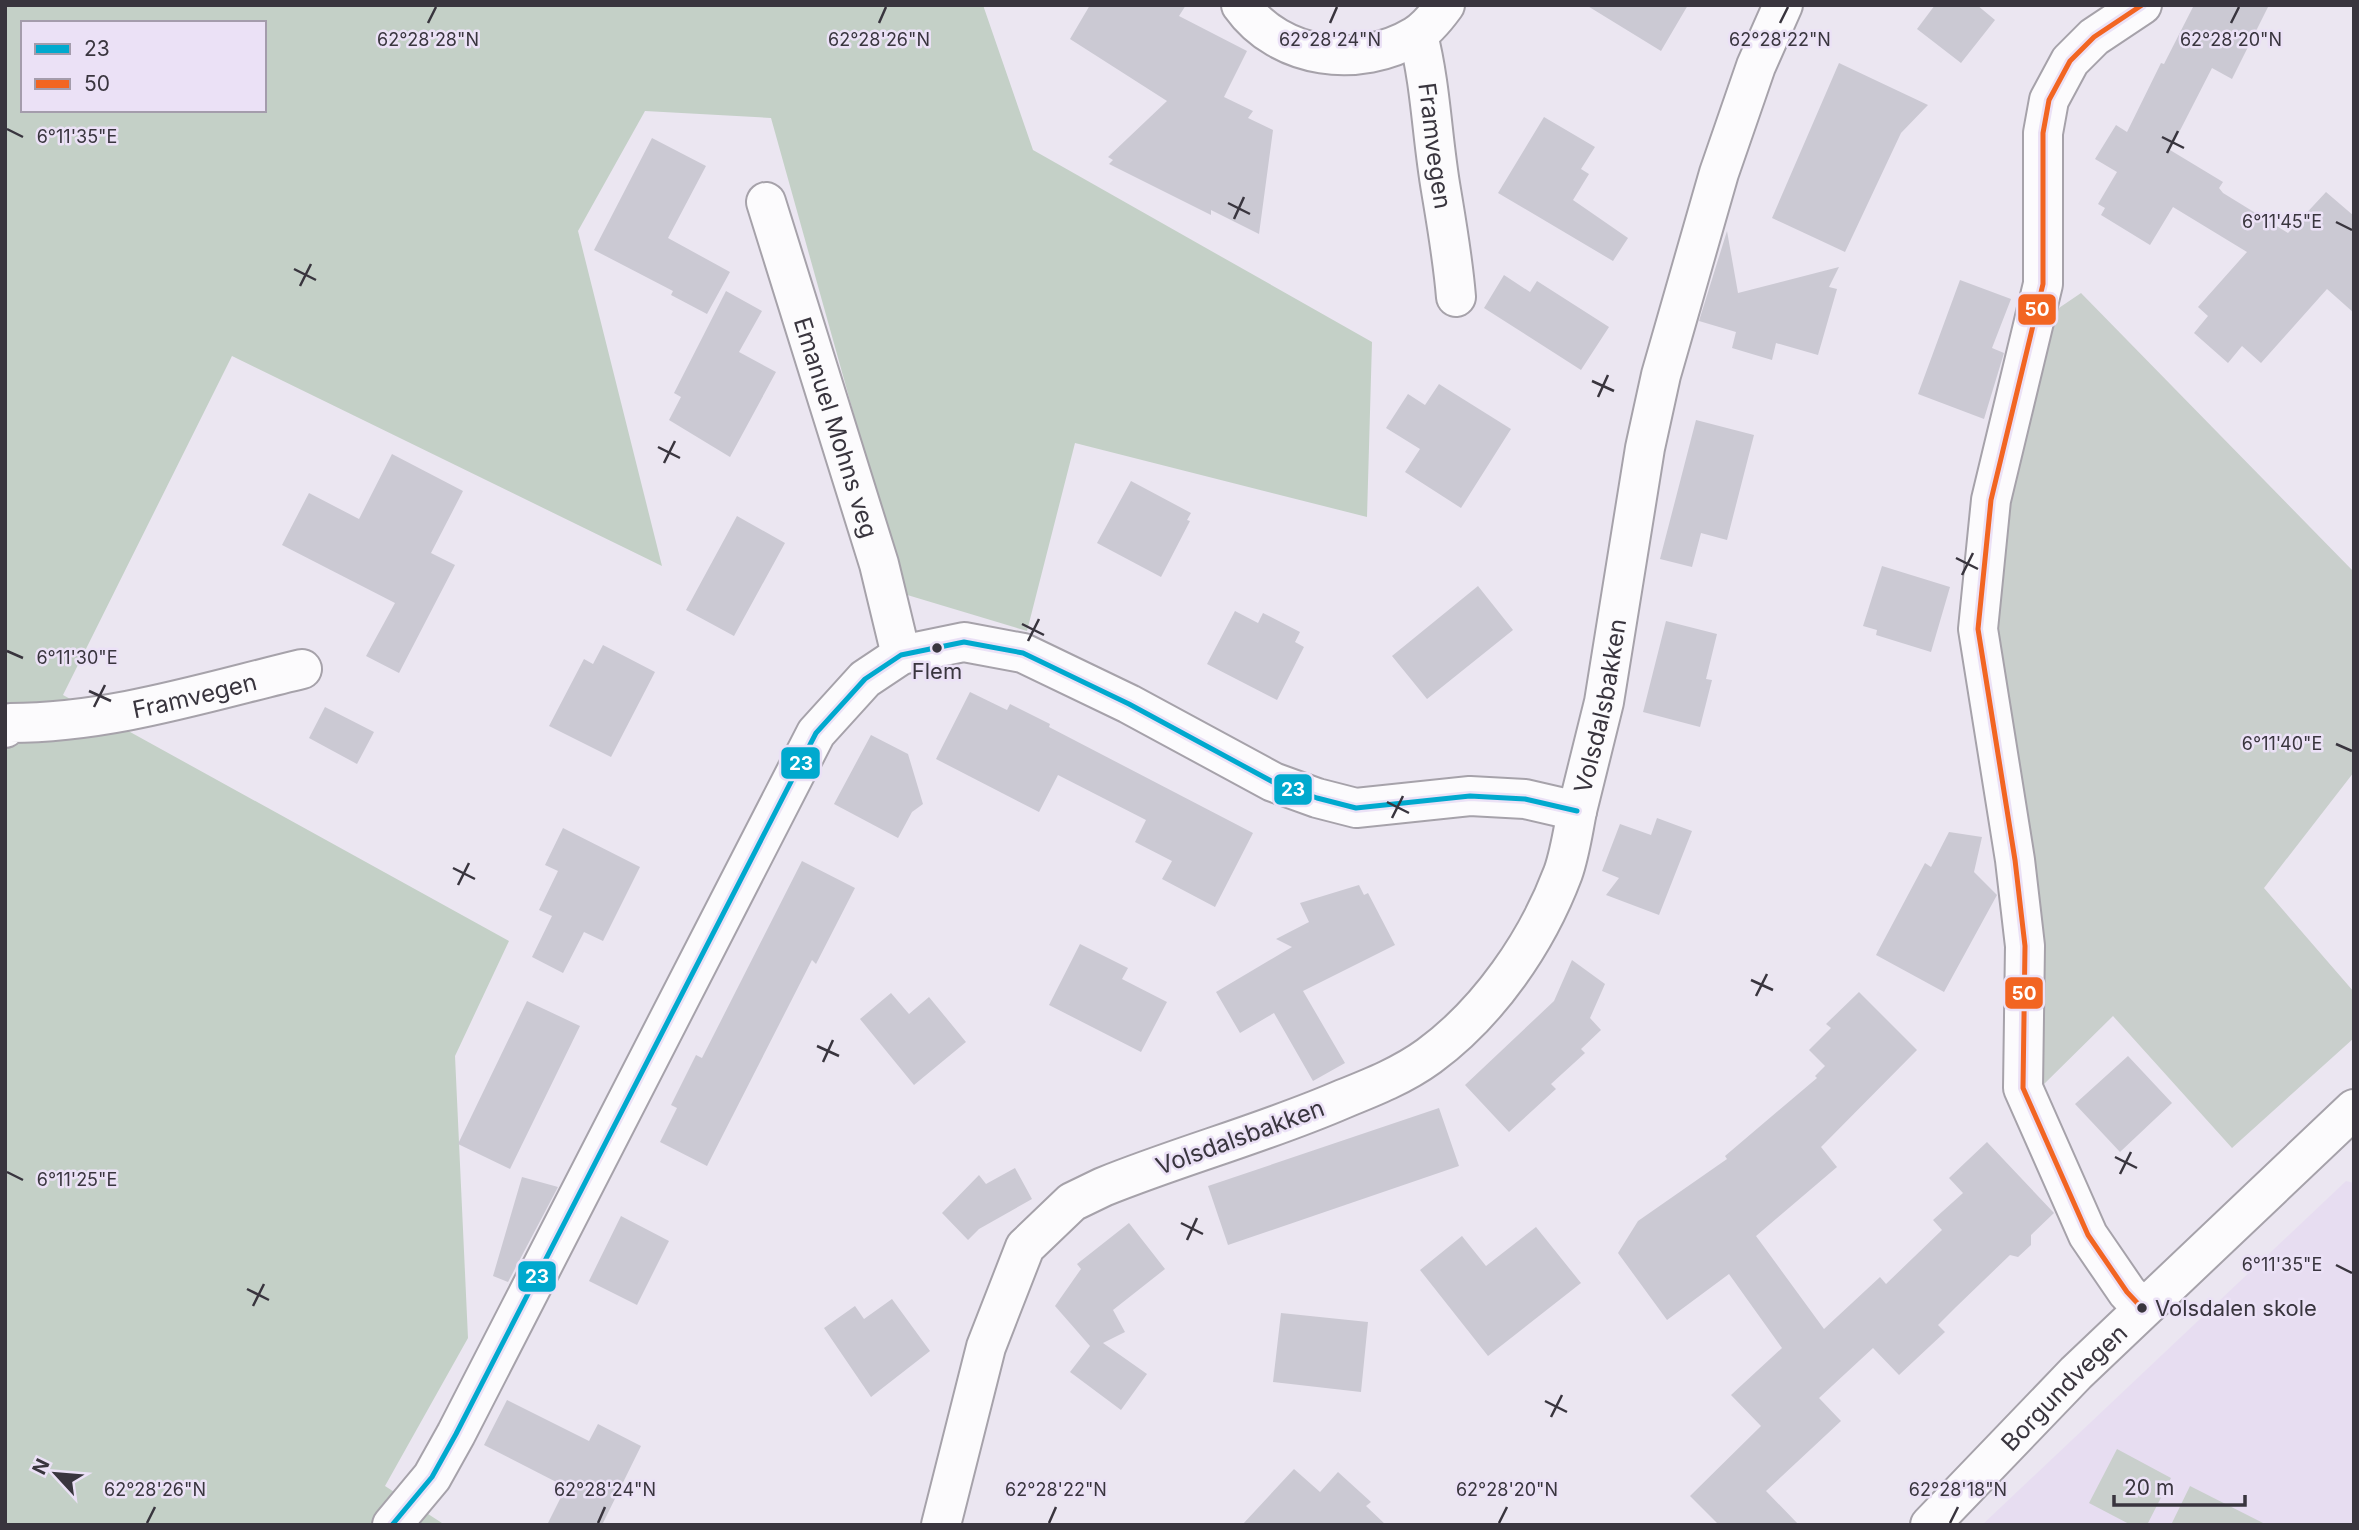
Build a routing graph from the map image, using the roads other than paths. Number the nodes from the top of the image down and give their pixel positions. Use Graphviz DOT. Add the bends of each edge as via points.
graph roads {
  1 [pos="1241,5"];
  2 [pos="1445,5"];
  3 [pos="1783,5"];
  4 [pos="2142,5"];
  5 [pos="1418,35"];
  6 [pos="766,202"];
  7 [pos="1456,297"];
  8 [pos="901,655"];
  9 [pos="302,669"];
  10 [pos="5,728"];
  11 [pos="1577,811"];
  12 [pos="2354,1109"];
  13 [pos="2143,1308"];
  14 [pos="392,1525"];
  15 [pos="942,1525"];
  16 [pos="1930,1525"];
  1 -- 5 [label="street" via="1275,35 1332,57 1359,56"];
  2 -- 5 [label="street"];
  3 -- 11 [label="street, Volsdalsbakken" via="1756,66 1719,173 1661,375 1630,530 1604,702"];
  4 -- 13 [label="street" via="2094,37 2070,61 2049,100 2043,132 2043,285 1991,500 1978,629 2025,946 2023,1088 2088,1235"];
  5 -- 7 [label="street, Framvegen" via="1452,244"];
  6 -- 8 [label="street, Emanuel Mohns veg" via="876,552"];
  8 -- 11 [label="street" via="964,642 1023,653 1273,782 1317,799 1356,808 1470,796 1525,799"];
  8 -- 14 [label="street" via="865,679 816,733 456,1434 432,1476"];
  9 -- 10 [label="street, Framvegen" via="119,713 55,723 10,723"];
  11 -- 15 [label="street, Volsdalsbakken" via="1563,872 1516,965 1483,1005 1430,1055 1390,1079 1316,1111 1103,1186 1072,1202 1025,1247 986,1347"];
  12 -- 13 [label="street, Borgundvegen"];
  13 -- 16 [label="street, Borgundvegen"];
}
